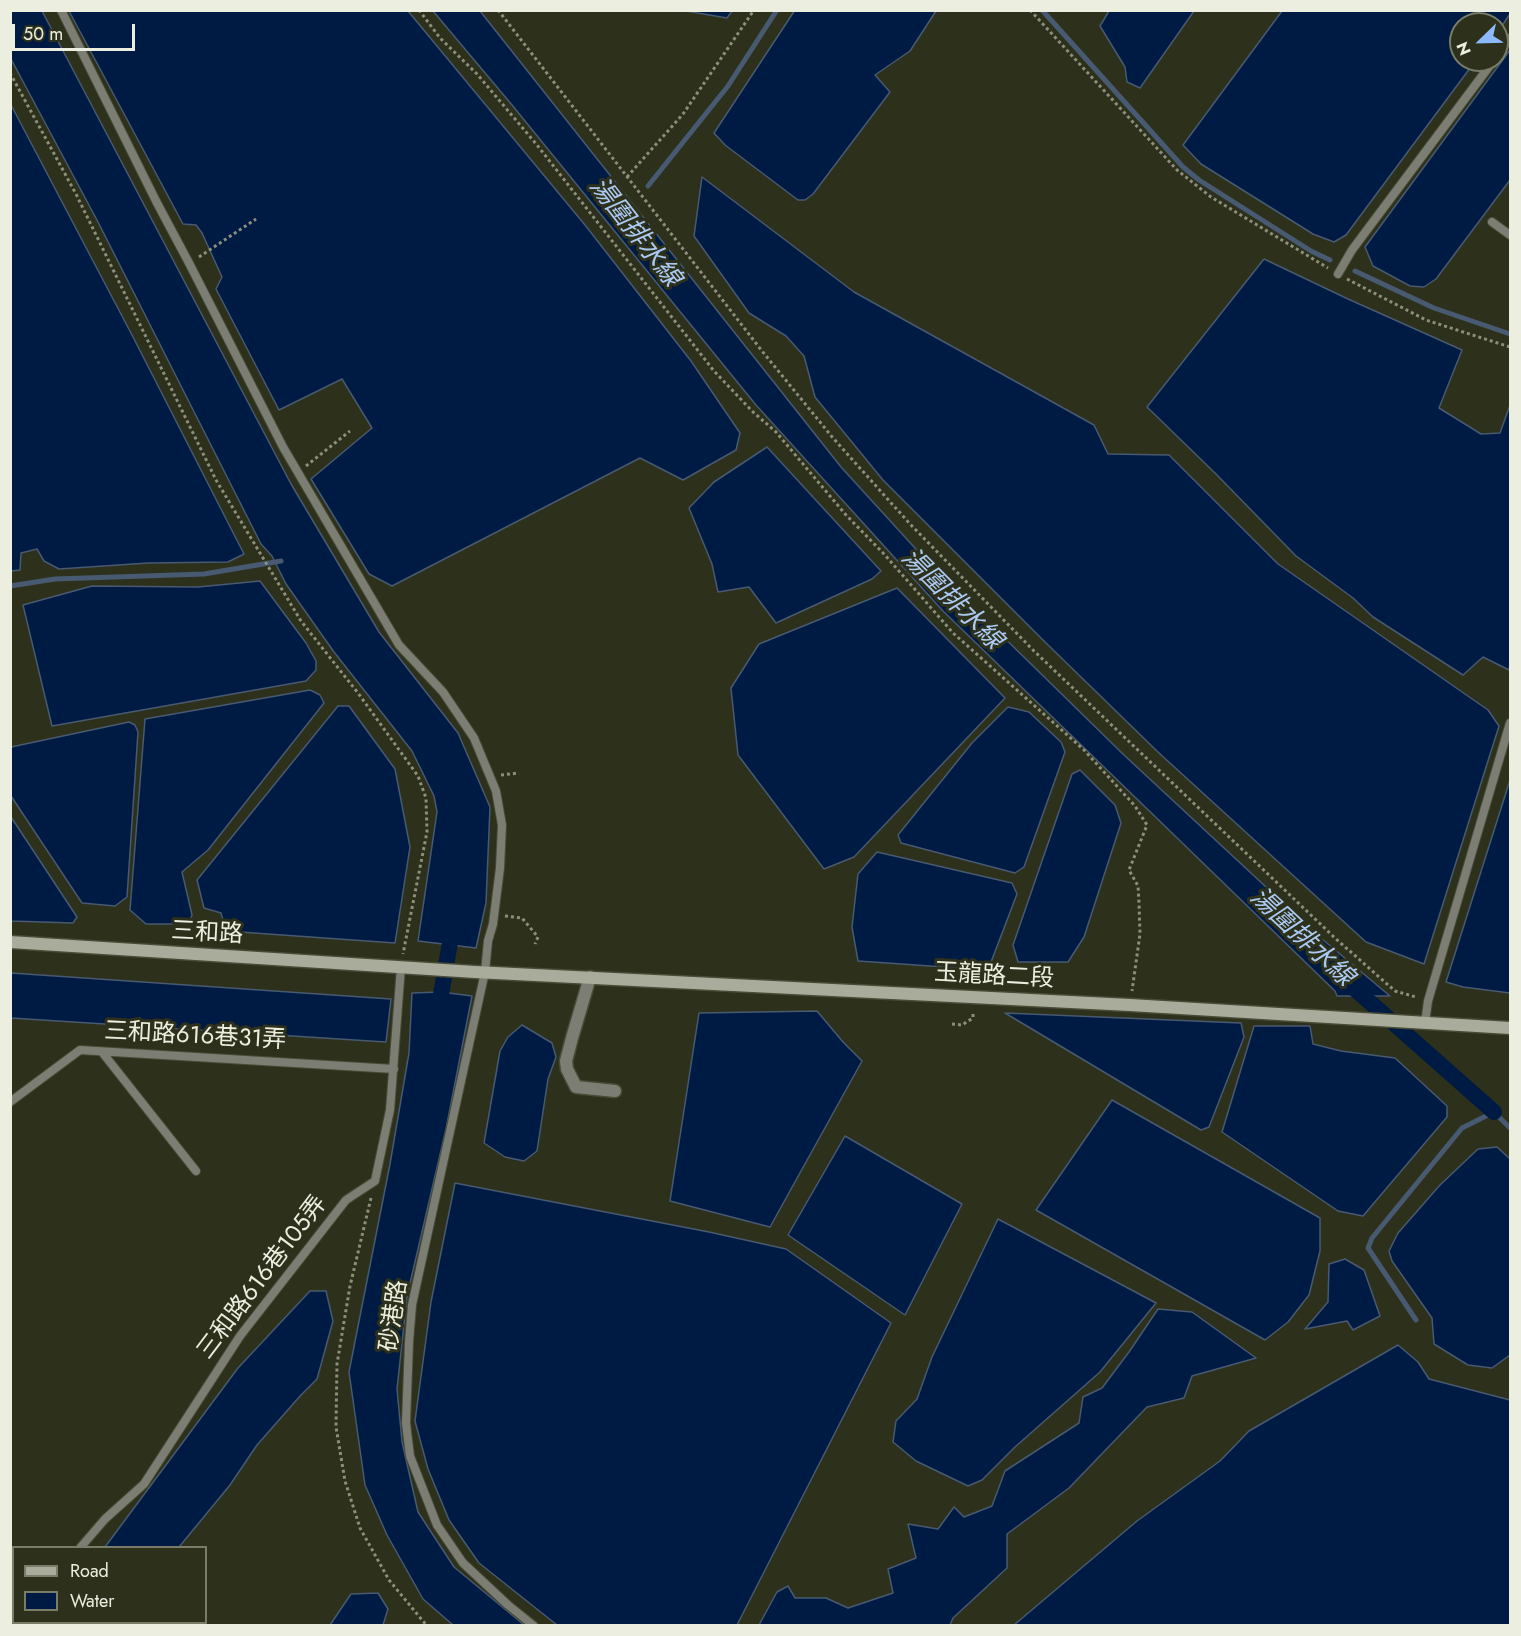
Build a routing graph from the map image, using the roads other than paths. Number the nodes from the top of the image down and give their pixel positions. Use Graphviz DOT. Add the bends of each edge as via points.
graph roads {
  1 [pos="61,10"];
  2 [pos="1485,72"];
  3 [pos="1492,222"];
  4 [pos="1510,235"];
  5 [pos="1338,274"];
  6 [pos="1510,723"];
  7 [pos="10,942"];
  8 [pos="401,968"];
  9 [pos="480,972"];
  10 [pos="590,977"];
  11 [pos="1425,1023"];
  12 [pos="1510,1029"];
  13 [pos="102,1052"];
  14 [pos="394,1069"];
  15 [pos="615,1091"];
  16 [pos="10,1102"];
  17 [pos="196,1172"];
  18 [pos="82,1546"];
  19 [pos="534,1626"];
  1 -- 9 [label="lane, 砂港路" via="298,473 399,645 443,692 474,738 496,791 502,825 494,914"];
  2 -- 5 [label="lane"];
  3 -- 4 [label="lane"];
  6 -- 11 [label="lane" via="1428,1001"];
  7 -- 8 [label="main road, 三和路"];
  8 -- 9 [label="main road, 三和路"];
  8 -- 14 [label="lane"];
  9 -- 10 [label="main road, 玉龍路二段"];
  9 -- 19 [label="lane, 砂港路" via="412,1305 406,1423 410,1456 437,1526 463,1563"];
  10 -- 11 [label="main road, 玉龍路二段"];
  10 -- 15 [label="street" via="567,1069 576,1087"];
  11 -- 12 [label="main road, 玉龍路二段"];
  13 -- 14 [label="lane, 三和路616巷31弄"];
  13 -- 16 [label="lane, 三和路616巷31弄" via="80,1050"];
  13 -- 17 [label="lane"];
  14 -- 18 [label="lane, 三和路616巷105弄" via="375,1181 346,1200 240,1336 144,1484"];
}
